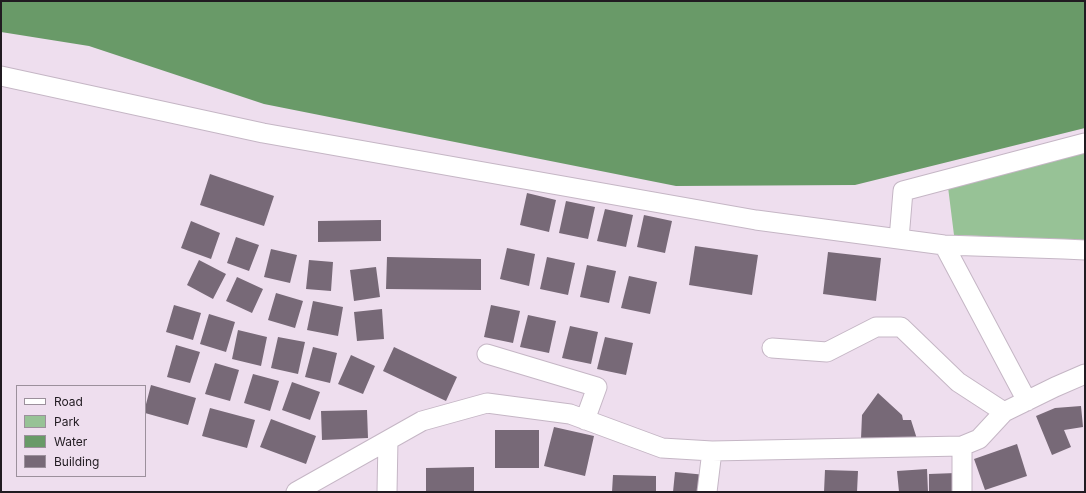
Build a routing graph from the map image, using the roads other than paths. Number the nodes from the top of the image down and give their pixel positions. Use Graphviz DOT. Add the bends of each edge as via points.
graph roads {
  1 [pos="1,76"];
  2 [pos="1085,143"];
  3 [pos="899,239"];
  4 [pos="944,245"];
  5 [pos="1085,250"];
  6 [pos="772,348"];
  7 [pos="487,354"];
  8 [pos="1085,374"];
  9 [pos="1027,401"];
  10 [pos="1004,412"];
  11 [pos="585,420"];
  12 [pos="388,440"];
  13 [pos="962,446"];
  14 [pos="712,451"];
  15 [pos="296,492"];
  16 [pos="387,492"];
  17 [pos="707,492"];
  18 [pos="962,492"];
  1 -- 3 [label="street" via="263,133 756,220"];
  2 -- 3 [label="street" via="903,190"];
  3 -- 4 [label="street"];
  4 -- 5 [label="street"];
  4 -- 9 [label="street"];
  6 -- 10 [label="street" via="827,352 876,327 901,327 958,382"];
  7 -- 11 [label="street" via="597,386"];
  8 -- 9 [label="street"];
  9 -- 10 [label="street"];
  10 -- 13 [label="street" via="979,439"];
  11 -- 12 [label="street" via="570,414 487,403 422,421"];
  11 -- 14 [label="street" via="662,448"];
  12 -- 15 [label="street"];
  12 -- 16 [label="street"];
  13 -- 14 [label="street"];
  13 -- 18 [label="street"];
  14 -- 17 [label="street"];
}
